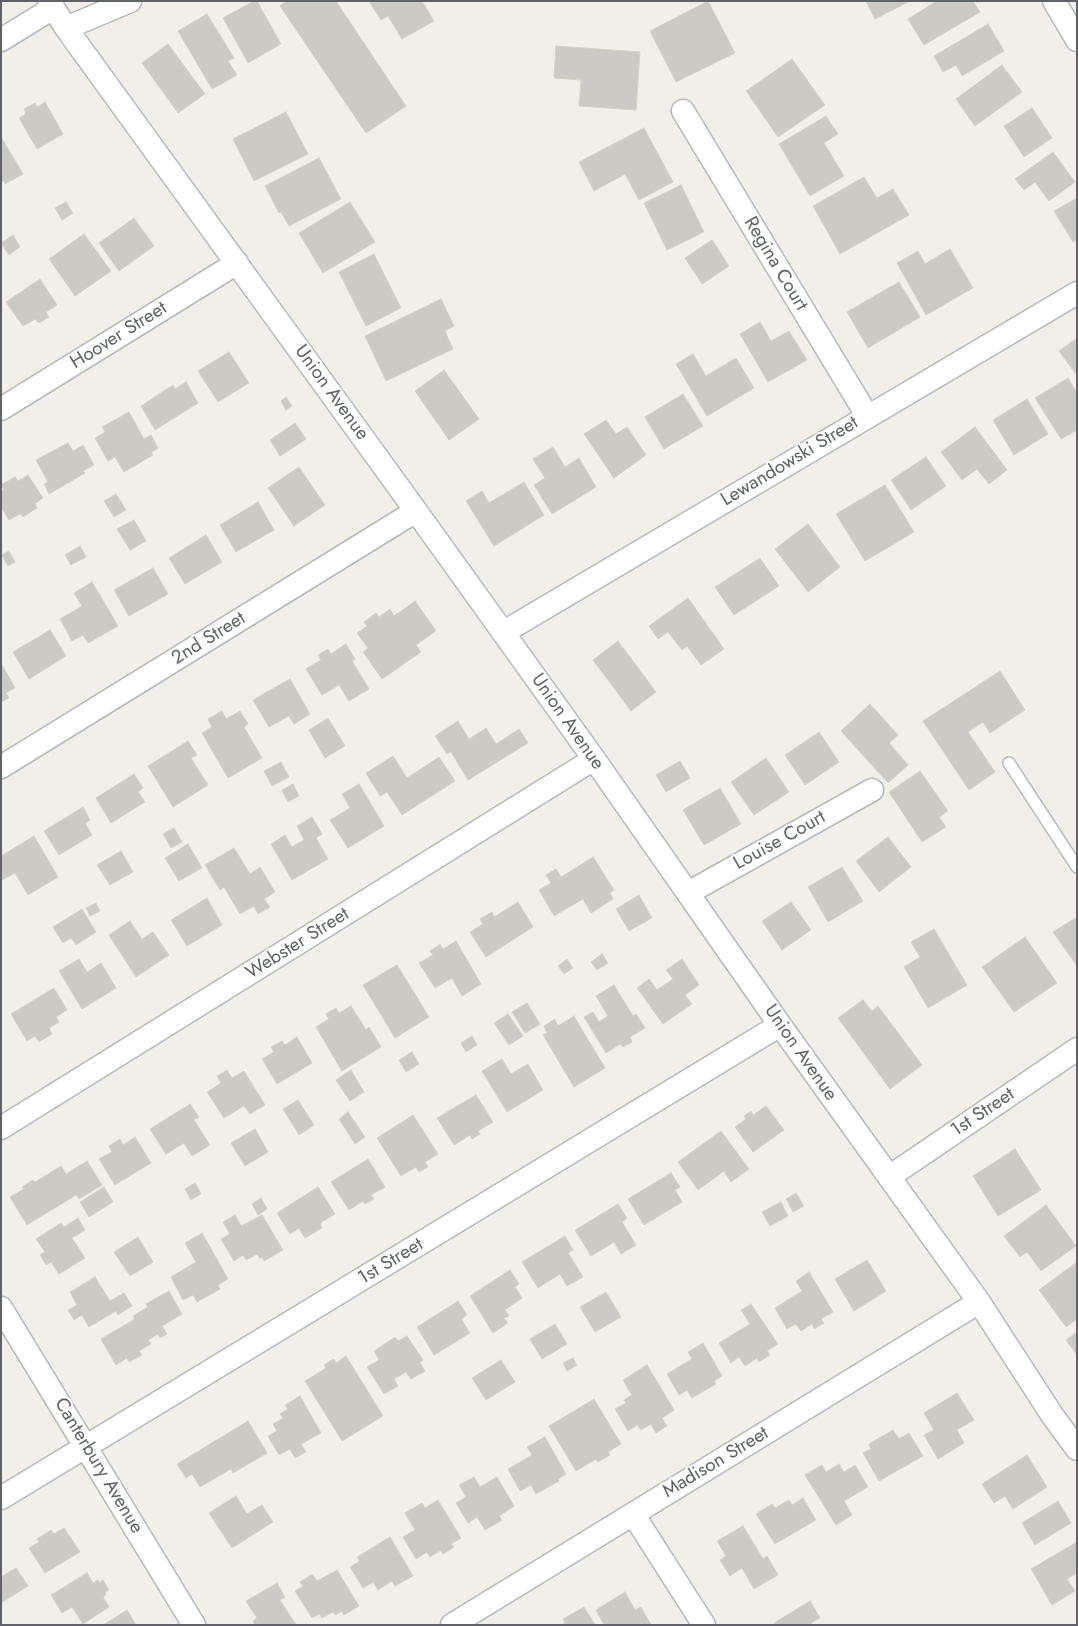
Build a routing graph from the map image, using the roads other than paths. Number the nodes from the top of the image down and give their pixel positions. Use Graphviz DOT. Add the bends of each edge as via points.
graph roads {
  1 [pos="130,1"];
  2 [pos="1054,1"];
  3 [pos="51,5"];
  4 [pos="66,28"];
  5 [pos="1,40"];
  6 [pos="1077,40"];
  7 [pos="683,111"];
  8 [pos="237,263"];
  9 [pos="1077,293"];
  10 [pos="1,409"];
  11 [pos="868,417"];
  12 [pos="416,511"];
  13 [pos="504,632"];
  14 [pos="594,759"];
  15 [pos="1009,763"];
  16 [pos="1,767"];
  17 [pos="872,790"];
  18 [pos="1077,867"];
  19 [pos="688,893"];
  20 [pos="780,1024"];
  21 [pos="1077,1049"];
  22 [pos="1,1128"];
  23 [pos="889,1177"];
  24 [pos="979,1302"];
  25 [pos="1,1308"];
  26 [pos="86,1448"];
  27 [pos="1077,1449"];
  28 [pos="1,1498"];
  29 [pos="633,1514"];
  30 [pos="194,1625"];
  31 [pos="452,1625"];
  32 [pos="704,1625"];
  1 -- 4 [label="street"];
  2 -- 6 [label="street"];
  3 -- 4 [label="street, Union Avenue"];
  3 -- 5 [label="street"];
  4 -- 8 [label="street, Union Avenue"];
  7 -- 11 [label="street, Regina Court"];
  8 -- 10 [label="street, Hoover Street"];
  8 -- 12 [label="street, Union Avenue"];
  9 -- 11 [label="street, Lewandowski Street"];
  11 -- 13 [label="street, Lewandowski Street"];
  12 -- 13 [label="street, Union Avenue"];
  12 -- 16 [label="street, 2nd Street"];
  13 -- 14 [label="street, Union Avenue"];
  14 -- 19 [label="street, Union Avenue"];
  14 -- 22 [label="street, Webster Street"];
  15 -- 18 [label="lane"];
  17 -- 19 [label="street, Louise Court"];
  19 -- 20 [label="street, Union Avenue"];
  20 -- 23 [label="street, Union Avenue"];
  20 -- 26 [label="street, 1st Street"];
  21 -- 23 [label="street, 1st Street"];
  23 -- 24 [label="street, Union Avenue"];
  24 -- 27 [label="street, Union Avenue"];
  24 -- 29 [label="street, Madison Street"];
  25 -- 26 [label="street, Canterbury Avenue"];
  26 -- 28 [label="street, 1st Street"];
  26 -- 30 [label="street, Canterbury Avenue"];
  29 -- 31 [label="street, Madison Street"];
  29 -- 32 [label="street"];
}
